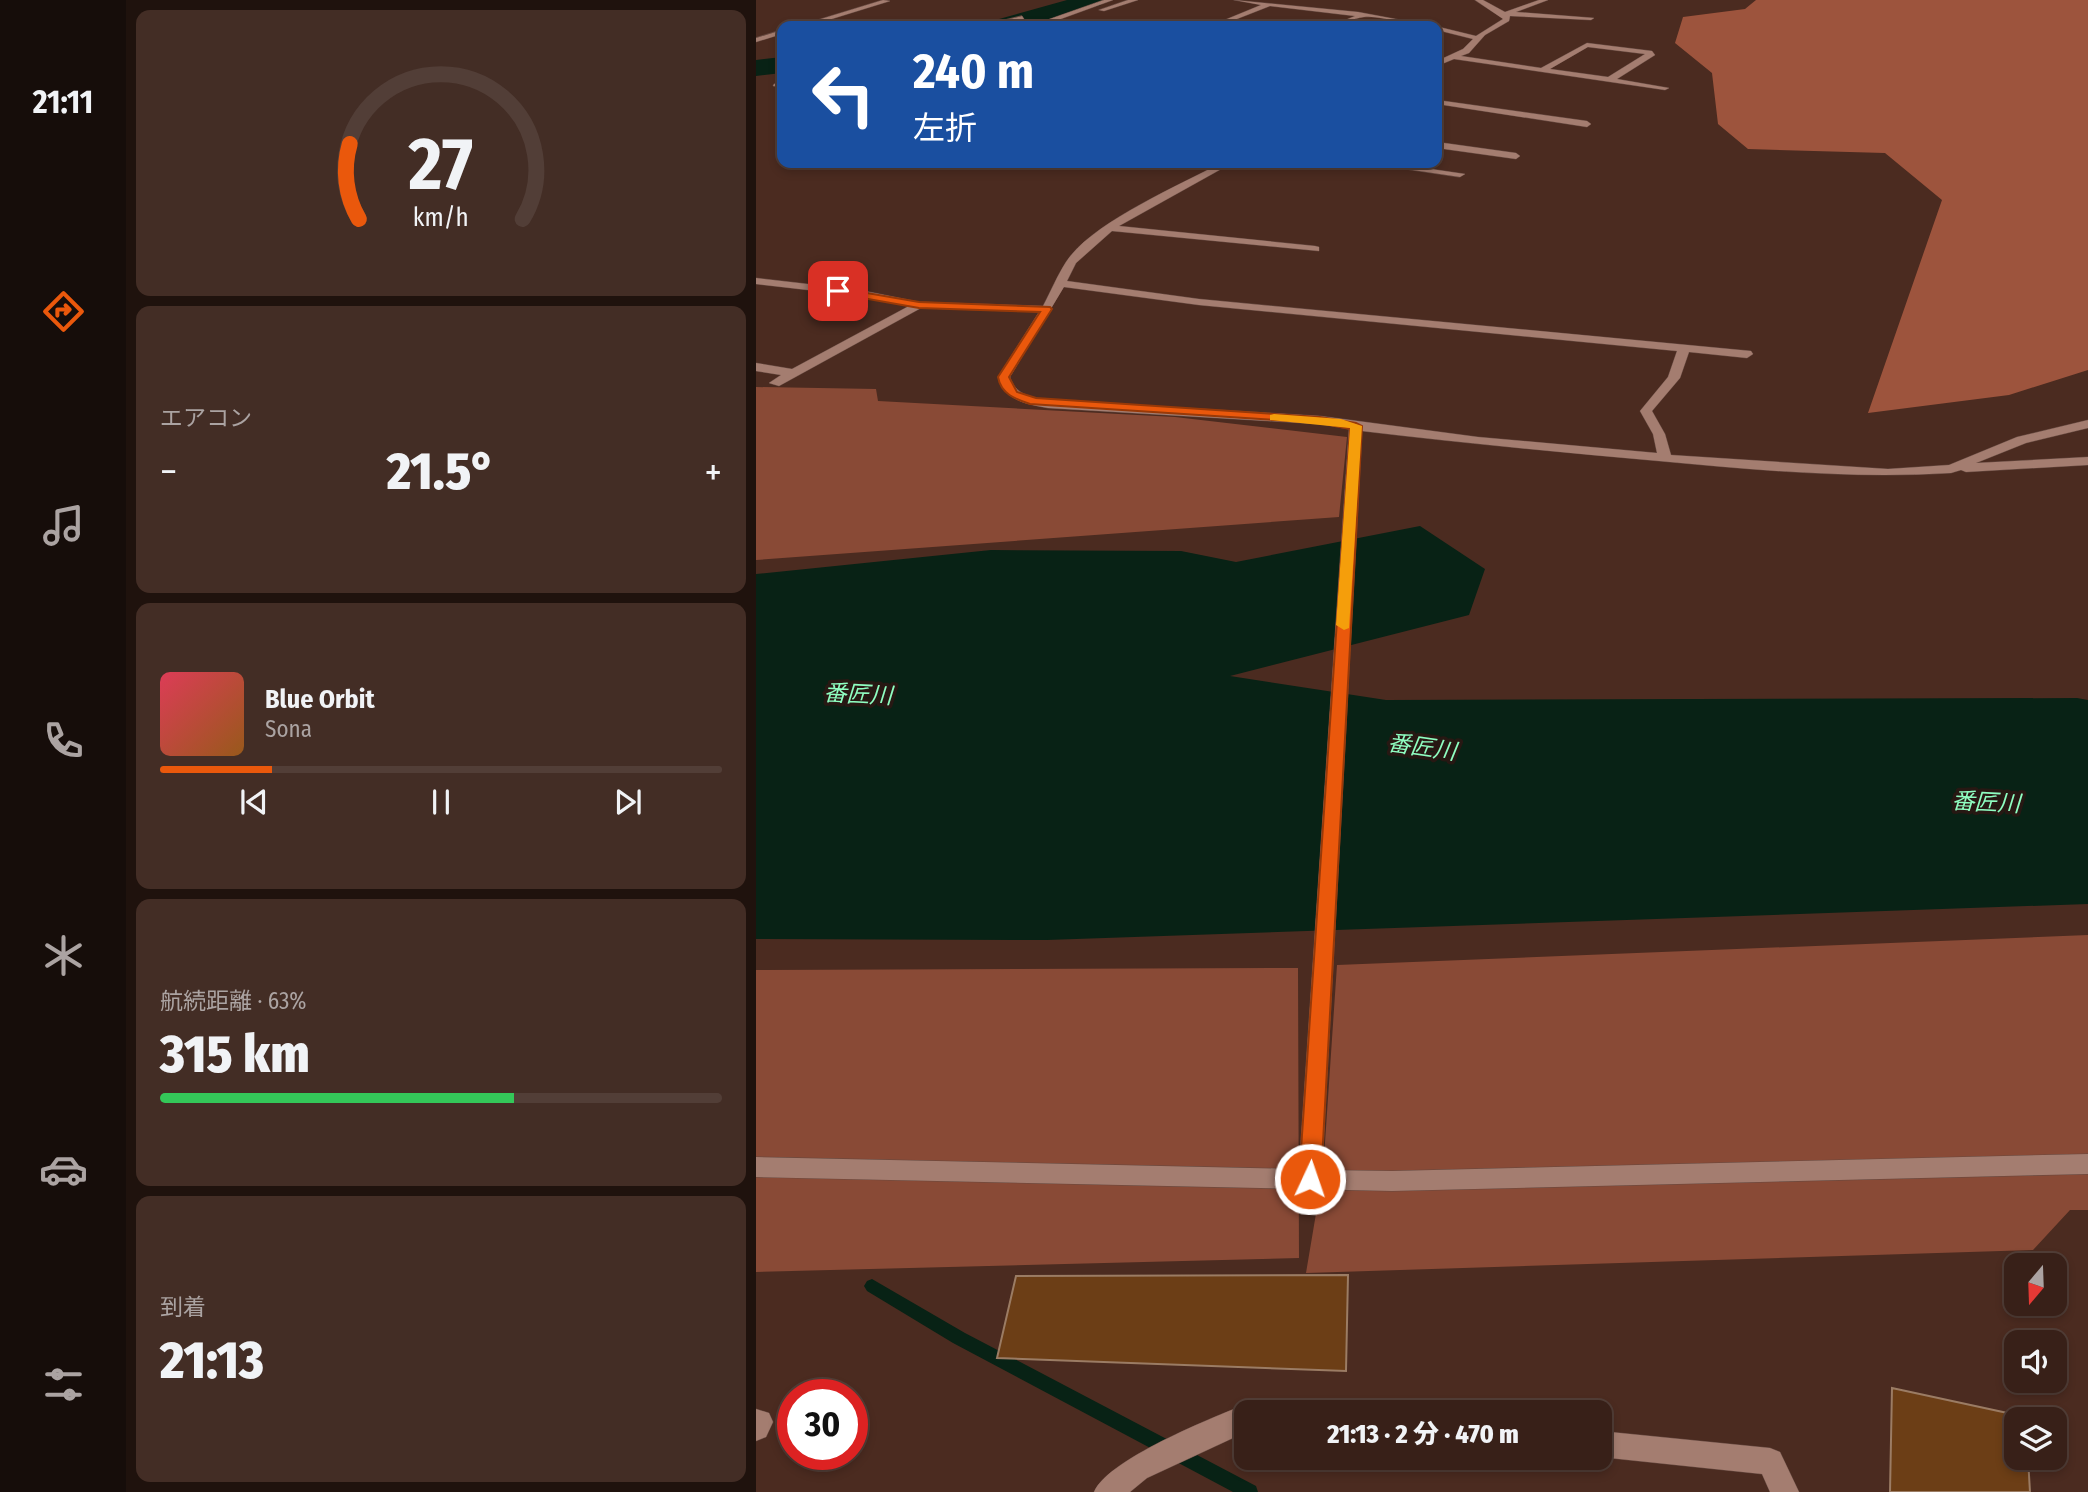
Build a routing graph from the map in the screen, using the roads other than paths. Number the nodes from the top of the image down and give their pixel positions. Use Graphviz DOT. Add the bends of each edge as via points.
graph roads {
  1 [pos="1110,0"];
  2 [pos="1135,0"];
  3 [pos="1237,0"];
  4 [pos="1294,0"];
  5 [pos="1478,0"];
  6 [pos="1545,0"];
  7 [pos="887,1"];
  8 [pos="1272,3"];
  9 [pos="1370,6"];
  10 [pos="1347,7"];
  11 [pos="1338,11"];
  12 [pos="1031,15"];
  13 [pos="1364,15"];
  14 [pos="1506,15"];
  15 [pos="1591,18"];
  16 [pos="820,21"];
  17 [pos="1006,21"];
  18 [pos="1051,21"];
  19 [pos="1063,21"];
  20 [pos="1226,21"];
  21 [pos="1348,21"];
  22 [pos="1392,21"];
  23 [pos="1442,29"];
  24 [pos="777,34"];
  25 [pos="1477,38"];
  26 [pos="756,41"];
  27 [pos="768,44"];
  28 [pos="1453,57"];
  29 [pos="1560,60"];
  30 [pos="1442,62"];
  31 [pos="1573,62"];
  32 [pos="1612,68"];
  33 [pos="1542,70"];
  34 [pos="1625,70"];
  35 [pos="1609,80"];
  36 [pos="1665,88"];
  37 [pos="1442,103"];
  38 [pos="1587,124"];
  39 [pos="1442,146"];
  40 [pos="1516,156"];
  41 [pos="1218,168"];
  42 [pos="1411,168"];
  43 [pos="1461,174"];
  44 [pos="1109,228"];
  45 [pos="1315,249"];
  46 [pos="756,281"];
  47 [pos="1060,283"];
  48 [pos="919,305"];
  49 [pos="1047,309"];
  50 [pos="1684,348"];
  51 [pos="1747,354"];
  52 [pos="756,367"];
  53 [pos="793,373"];
  54 [pos="775,383"];
  55 [pos="2088,424"];
  56 [pos="1356,426"];
  57 [pos="1665,457"];
  58 [pos="2088,461"];
  59 [pos="1951,469"];
  60 [pos="2088,1164"];
  61 [pos="756,1167"];
  62 [pos="1310,1179"];
  63 [pos="756,1422"];
  64 [pos="1234,1423"];
  65 [pos="756,1428"];
  66 [pos="1612,1445"];
  67 [pos="1108,1492"];
  68 [pos="1785,1492"];
  1 -- 18 [label="street"];
  2 -- 19 [label="street"];
  3 -- 8 [label="street"];
  4 -- 10 [label="street"];
  5 -- 14 [label="street"];
  6 -- 14 [label="street"];
  7 -- 16 [label="street"];
  8 -- 11 [label="street"];
  8 -- 20 [label="street"];
  9 -- 10 [label="street"];
  10 -- 11 [label="street"];
  11 -- 13 [label="street"];
  12 -- 17 [label="street"];
  13 -- 21 [label="street"];
  13 -- 22 [label="street"];
  14 -- 15 [label="street"];
  14 -- 25 [label="street" via="1507,20"];
  23 -- 25 [label="street"];
  24 -- 26 [label="street"];
  25 -- 28 [label="street"];
  26 -- 27 [label="street"];
  28 -- 30 [label="street"];
  28 -- 33 [label="street"];
  29 -- 31 [label="street"];
  29 -- 33 [label="street"];
  29 -- 34 [label="street" via="1587,45 1652,53"];
  32 -- 34 [label="street"];
  33 -- 35 [label="street"];
  34 -- 35 [label="street"];
  35 -- 36 [label="street"];
  37 -- 38 [label="street"];
  39 -- 40 [label="street"];
  41 -- 44 [label="street"];
  42 -- 43 [label="street"];
  44 -- 45 [label="street"];
  44 -- 47 [label="street" via="1070,262"];
  46 -- 48 [label="street"];
  47 -- 49 [label="street"];
  47 -- 50 [label="street" via="1199,302"];
  48 -- 49 [label="street"];
  48 -- 53 [label="street"];
  49 -- 56 [label="street" via="1004,377 1013,394 1048,404"];
  50 -- 51 [label="street"];
  50 -- 57 [label="street" via="1674,378 1646,411"];
  52 -- 53 [label="street"];
  53 -- 54 [label="street"];
  55 -- 59 [label="street" via="2022,440"];
  56 -- 57 [label="street"];
  56 -- 62 [label="street"];
  57 -- 59 [label="street" via="1888,473"];
  58 -- 59 [label="street"];
  60 -- 62 [label="street" via="1392,1181"];
  61 -- 62 [label="street"];
  63 -- 65 [label="street"];
  64 -- 67 [label="street" via="1137,1468"];
  66 -- 68 [label="street" via="1770,1461"];
}
